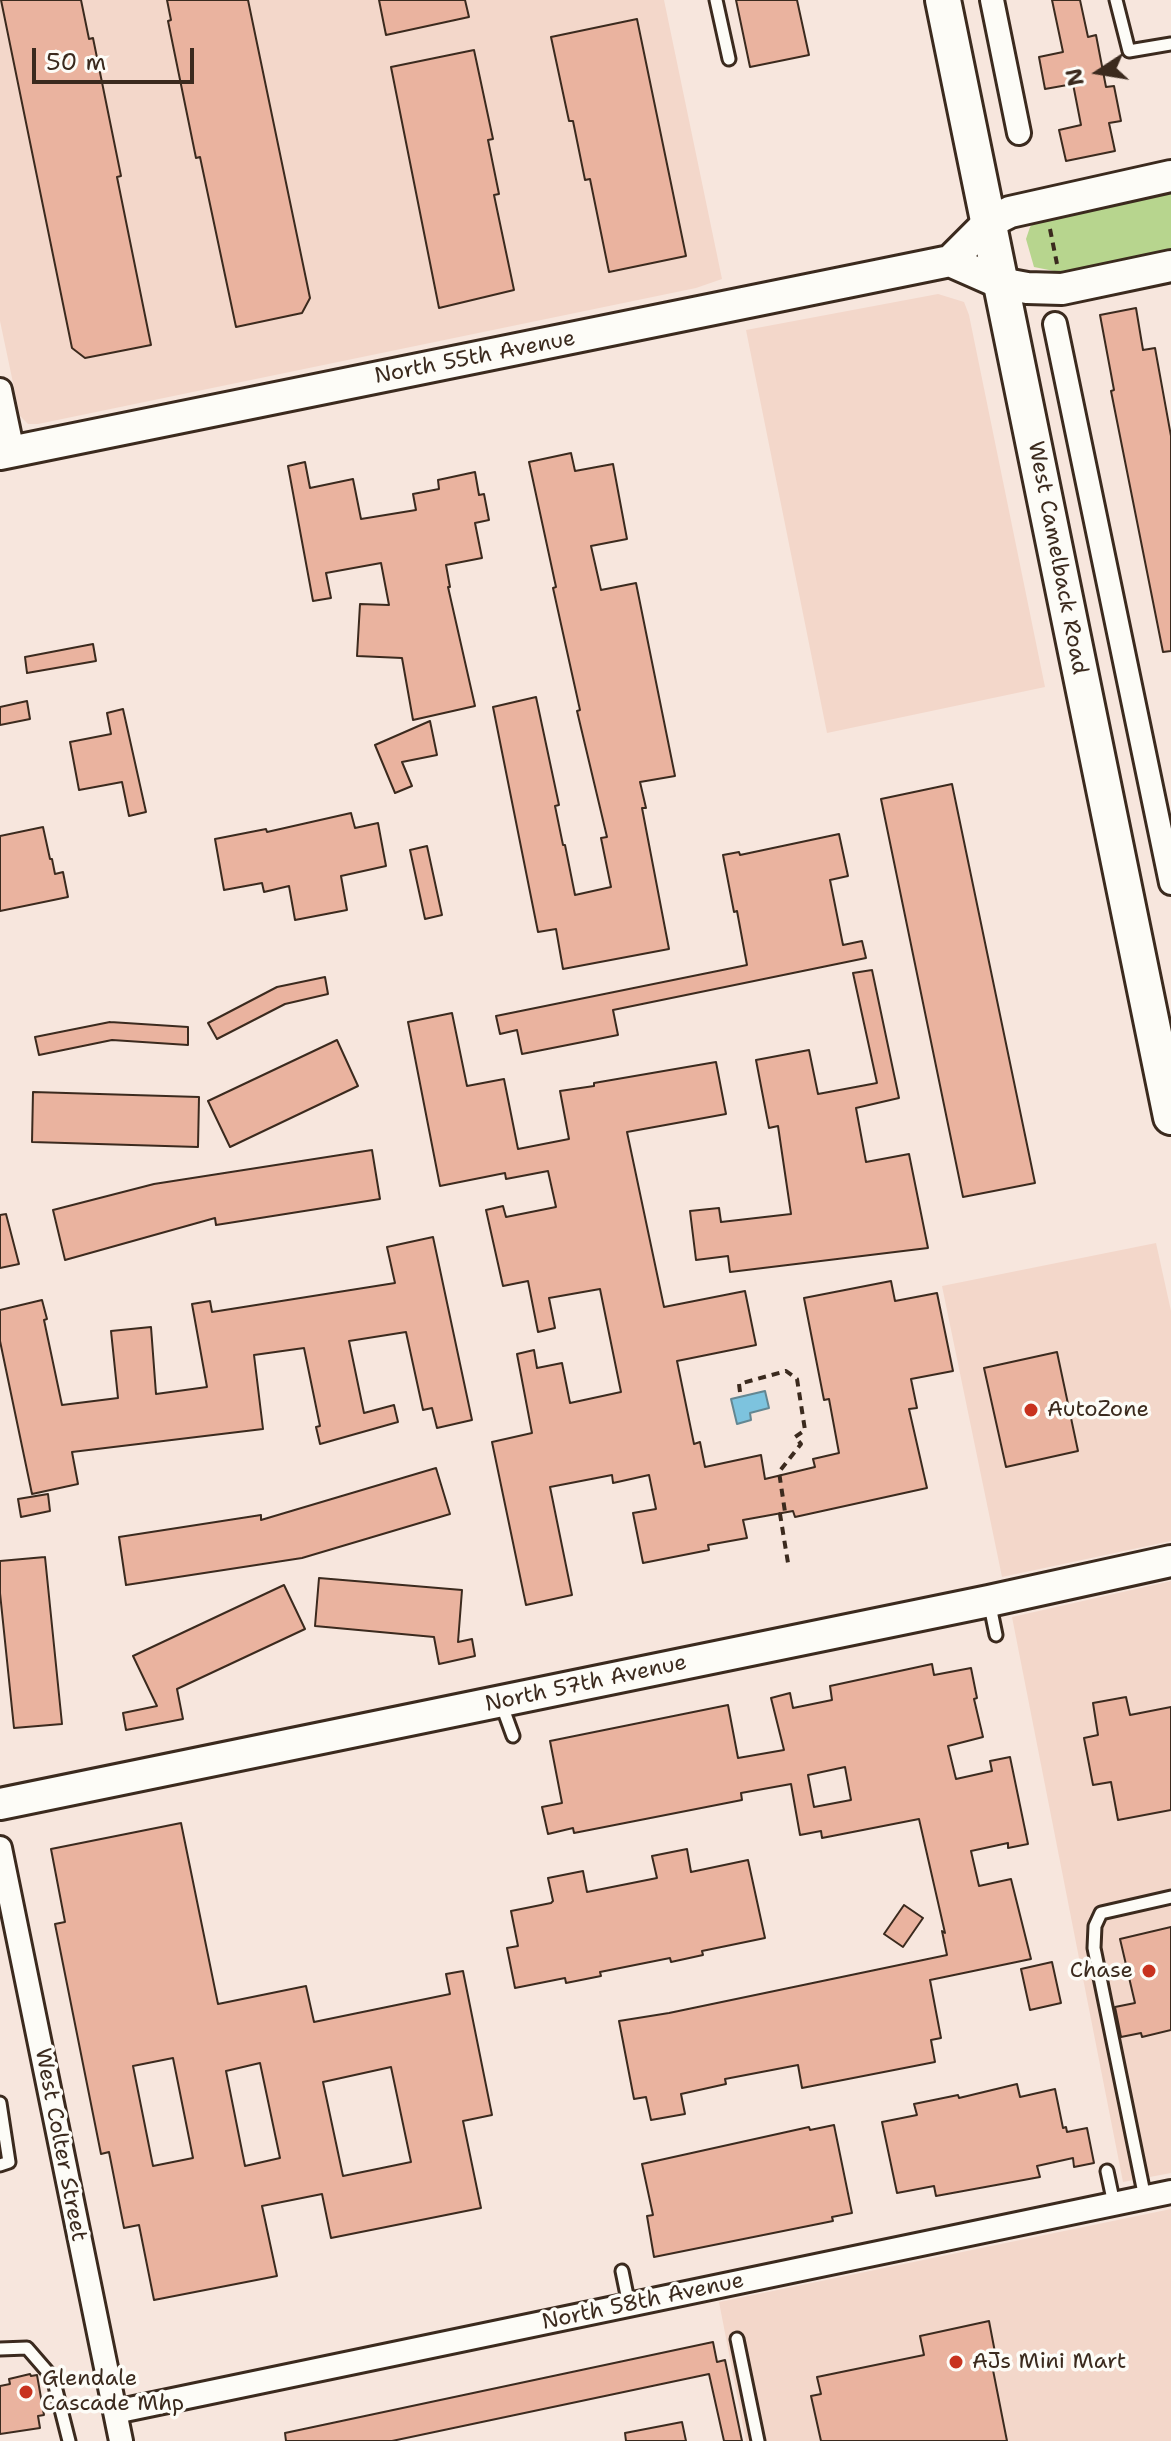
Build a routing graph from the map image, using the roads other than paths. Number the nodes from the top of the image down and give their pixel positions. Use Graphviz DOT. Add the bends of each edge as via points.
graph roads {
  1 [pos="716,0"];
  2 [pos="943,0"];
  3 [pos="992,0"];
  4 [pos="1116,0"];
  5 [pos="1171,44"];
  6 [pos="729,59"];
  7 [pos="1019,133"];
  8 [pos="1171,176"];
  9 [pos="988,223"];
  10 [pos="950,261"];
  11 [pos="1171,266"];
  12 [pos="1000,283"];
  13 [pos="1055,324"];
  14 [pos="0,390"];
  15 [pos="7,453"];
  16 [pos="1160,773"];
  17 [pos="1171,883"];
  18 [pos="1171,1117"];
  19 [pos="1171,1561"];
  20 [pos="989,1601"];
  21 [pos="996,1635"];
  22 [pos="500,1702"];
  23 [pos="513,1736"];
  24 [pos="0,1804"];
  25 [pos="0,1848"];
  26 [pos="1171,1897"];
  27 [pos="0,2103"];
  28 [pos="0,2165"];
  29 [pos="1107,2171"];
  30 [pos="1171,2192"];
  31 [pos="1145,2198"];
  32 [pos="1114,2204"];
  33 [pos="622,2271"];
  34 [pos="629,2305"];
  35 [pos="737,2339"];
  36 [pos="0,2349"];
  37 [pos="115,2412"];
  38 [pos="69,2441"];
  39 [pos="121,2441"];
  40 [pos="758,2441"];
  1 -- 6 [label="lane"];
  2 -- 9 [label="main road, West Camelback Road"];
  3 -- 7 [label="street"];
  4 -- 5 [label="lane" via="1129,51"];
  8 -- 9 [label="street" via="1043,203"];
  9 -- 10 [label="street"];
  9 -- 12 [label="main road, West Camelback Road"];
  10 -- 12 [label="street"];
  10 -- 15 [label="street, North 55th Avenue"];
  11 -- 12 [label="street" via="1062,289"];
  12 -- 18 [label="main road, West Camelback Road"];
  13 -- 16 [label="street, West Camelback Road"];
  14 -- 15 [label="street"];
  16 -- 17 [label="street, West Camelback Road"];
  19 -- 20 [label="street, North 57th Avenue"];
  20 -- 21 [label="lane"];
  20 -- 22 [label="street, North 57th Avenue"];
  22 -- 23 [label="lane"];
  22 -- 24 [label="street, North 57th Avenue"];
  25 -- 37 [label="street, West Colter Street"];
  26 -- 31 [label="lane" via="1101,1913 1095,1926 1094,1948"];
  27 -- 28 [label="lane" via="9,2162"];
  29 -- 32 [label="lane"];
  30 -- 31 [label="street, North 58th Avenue"];
  31 -- 32 [label="street, North 58th Avenue"];
  32 -- 34 [label="street, North 58th Avenue"];
  33 -- 34 [label="lane"];
  34 -- 37 [label="street, North 58th Avenue"];
  35 -- 40 [label="lane"];
  36 -- 38 [label="lane" via="27,2348 53,2378"];
  37 -- 39 [label="street, West Colter Street"];
}
